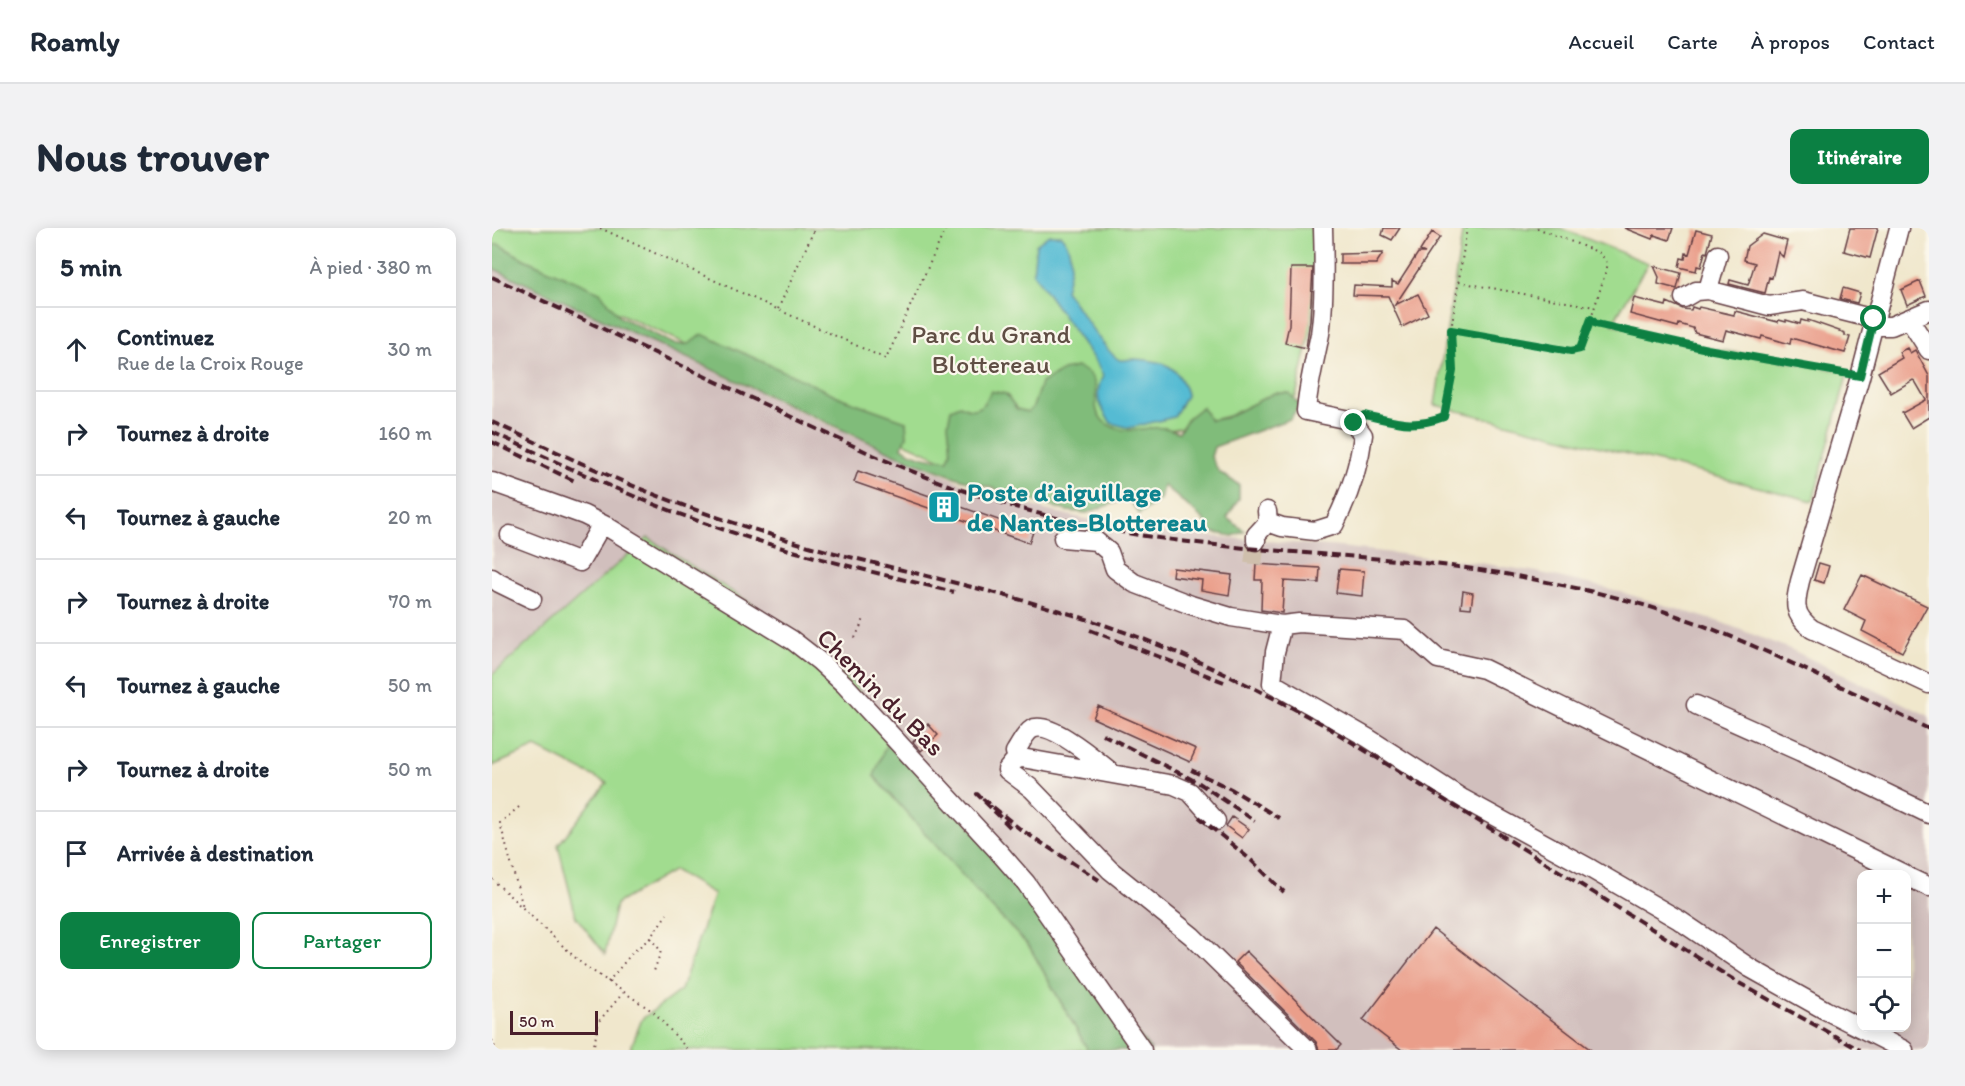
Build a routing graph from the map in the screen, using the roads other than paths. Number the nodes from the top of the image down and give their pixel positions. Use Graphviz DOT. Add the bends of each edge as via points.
graph roads {
  1 [pos="1323,228"];
  2 [pos="1899,228"];
  3 [pos="1718,255"];
  4 [pos="1708,290"];
  5 [pos="1684,298"];
  6 [pos="1929,309"];
  7 [pos="1909,319"];
  8 [pos="1873,323"];
  9 [pos="1929,350"];
  10 [pos="492,482"];
  11 [pos="602,524"];
  12 [pos="510,534"];
  13 [pos="1063,538"];
  14 [pos="1256,541"];
  15 [pos="494,584"];
  16 [pos="532,599"];
  17 [pos="1282,625"];
  18 [pos="1929,684"];
  19 [pos="1696,705"];
  20 [pos="1017,759"];
  21 [pos="1113,774"];
  22 [pos="1929,814"];
  23 [pos="1216,821"];
  24 [pos="1895,870"];
  25 [pos="1911,878"];
  26 [pos="1929,887"];
  27 [pos="1142,1050"];
  28 [pos="1308,1050"];
  29 [pos="1904,1050"];
  1 -- 14 [label="street" via="1320,332 1305,411 1354,423 1364,435 1360,459 1334,525 1315,531 1282,526 1267,516"];
  2 -- 8 [label="street"];
  3 -- 4 [label="street"];
  4 -- 5 [label="street"];
  4 -- 8 [label="street" via="1769,306 1803,301"];
  6 -- 7 [label="street"];
  7 -- 8 [label="street" via="1891,326"];
  7 -- 9 [label="street"];
  8 -- 18 [label="street" via="1796,607 1799,617 1812,629"];
  10 -- 11 [label="street, Chemin du Bas"];
  11 -- 12 [label="street" via="580,562"];
  11 -- 27 [label="street, Chemin du Bas" via="792,640 844,684 1026,884"];
  13 -- 17 [label="street" via="1096,541 1109,552 1115,569 1134,583 1231,617"];
  15 -- 16 [label="street"];
  17 -- 24 [label="street" via="1405,630 1438,659 1484,669"];
  17 -- 29 [label="street" via="1272,682 1463,799 1679,920 1750,968"];
  19 -- 22 [label="street"];
  20 -- 21 [label="street"];
  20 -- 21 [label="street" via="1015,752 1029,732 1041,728 1078,746"];
  20 -- 28 [label="street" via="1007,770 1032,789 1110,870 1192,936"];
  21 -- 23 [label="street" via="1181,787 1196,797"];
  25 -- 26 [label="street"];
}
